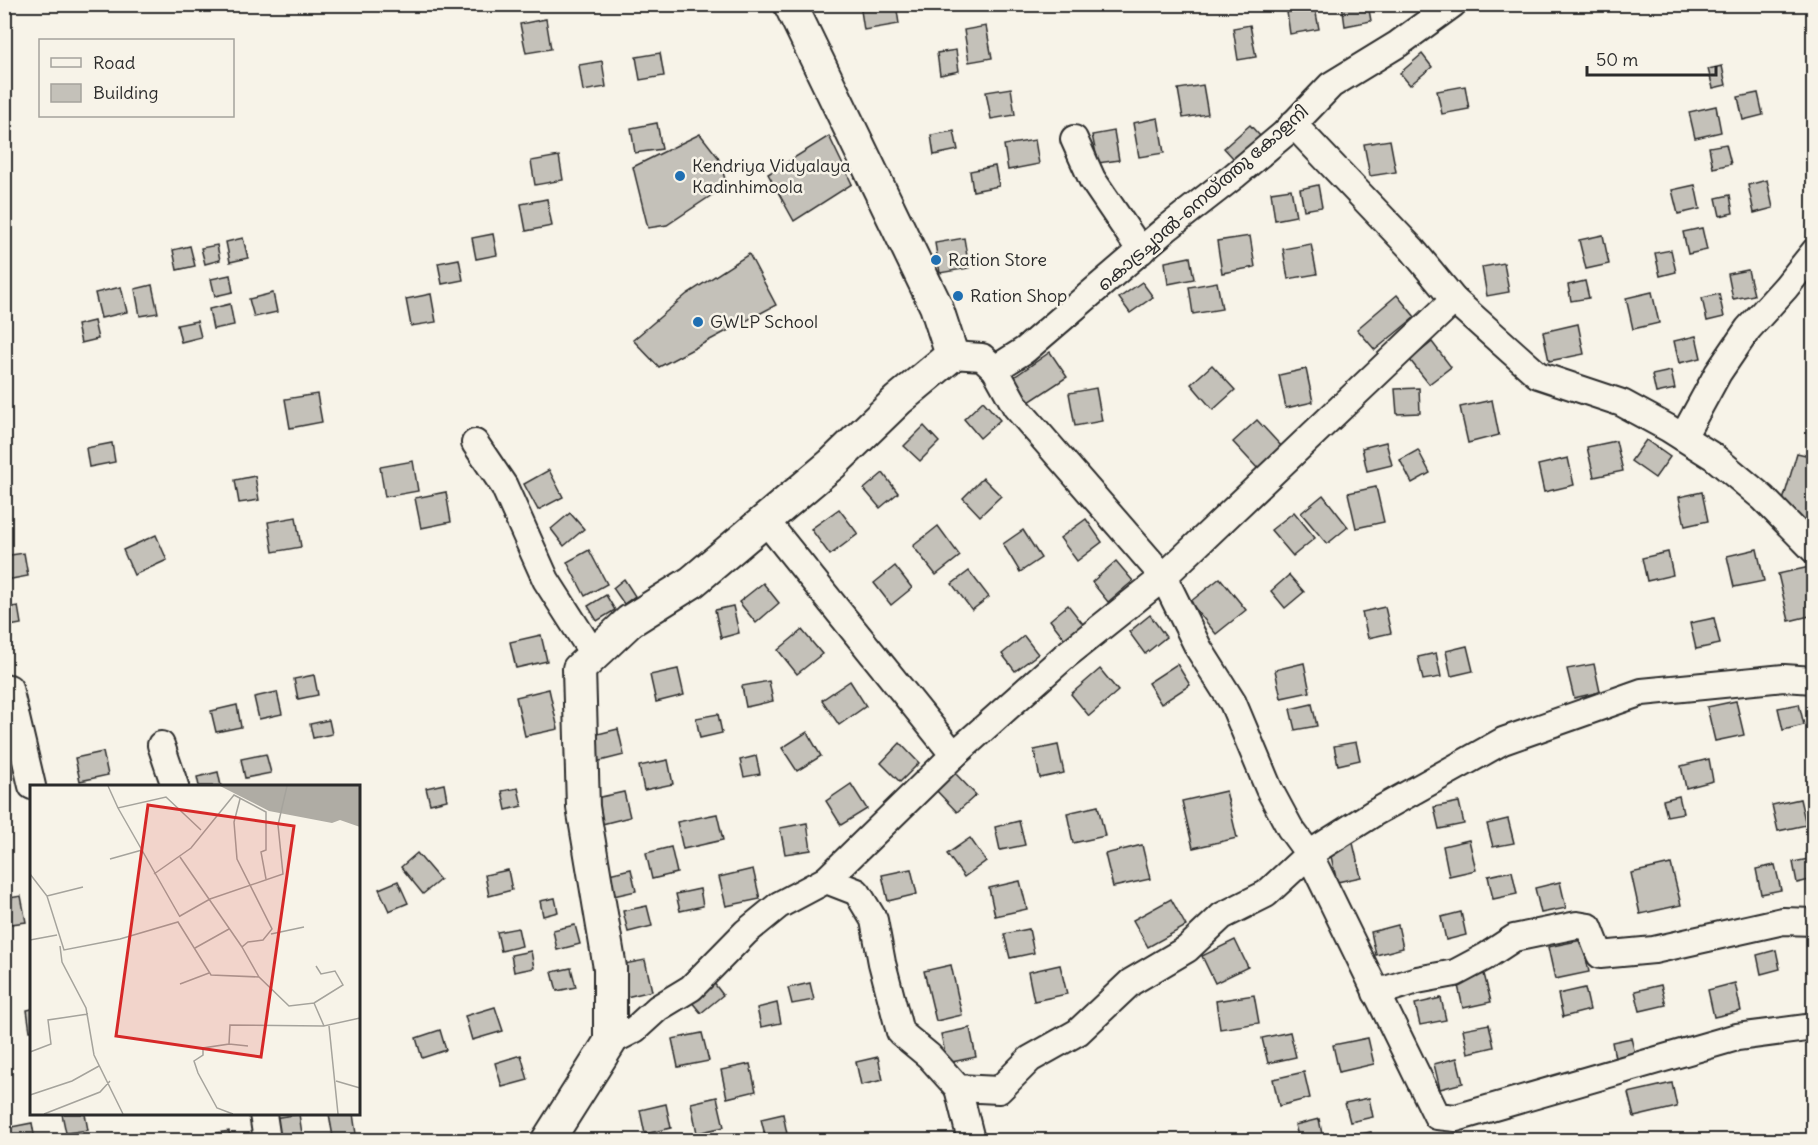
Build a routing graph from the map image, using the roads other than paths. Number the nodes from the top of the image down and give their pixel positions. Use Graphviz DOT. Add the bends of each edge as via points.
graph roads {
  1 [pos="790,4"];
  2 [pos="1453,4"];
  3 [pos="1293,124"];
  4 [pos="1074,140"];
  5 [pos="1141,251"];
  6 [pos="1814,252"];
  7 [pos="1454,300"];
  8 [pos="952,355"];
  9 [pos="995,369"];
  10 [pos="1683,437"];
  11 [pos="475,443"];
  12 [pos="765,520"];
  13 [pos="1814,550"];
  14 [pos="1163,576"];
  15 [pos="594,655"];
  16 [pos="1814,680"];
  17 [pos="4,689"];
  18 [pos="161,745"];
  19 [pos="954,755"];
  20 [pos="32,785"];
  21 [pos="175,785"];
  22 [pos="1309,854"];
  23 [pos="826,880"];
  24 [pos="1814,922"];
  25 [pos="1376,993"];
  26 [pos="1814,1027"];
  27 [pos="610,1042"];
  28 [pos="958,1088"];
  29 [pos="263,1115"];
  30 [pos="267,1140"];
  31 [pos="548,1140"];
  32 [pos="971,1140"];
  1 -- 8 [label="main road" via="936,306"];
  2 -- 3 [label="street, കൊട്രച്ചാൽ-നെയ്ത്തു കോളനി" via="1331,85"];
  3 -- 5 [label="street, കൊട്രച്ചാൽ-നെയ്ത്തു കോളനി"];
  3 -- 7 [label="street" via="1412,249"];
  4 -- 5 [label="street" via="1092,179"];
  5 -- 9 [label="street, കൊട്രച്ചാൽ-നെയ്ത്തു കോളനി" via="1025,350"];
  6 -- 10 [label="street" via="1748,329 1718,373"];
  7 -- 10 [label="street" via="1538,375 1622,403"];
  7 -- 14 [label="street"];
  8 -- 9 [label="street" via="982,357"];
  8 -- 12 [label="main road"];
  9 -- 14 [label="street" via="1016,407"];
  10 -- 13 [label="street" via="1763,498"];
  11 -- 15 [label="street" via="504,486 546,580"];
  12 -- 15 [label="main road" via="692,582 630,621"];
  12 -- 19 [label="street"];
  14 -- 19 [label="street"];
  14 -- 22 [label="street" via="1199,649 1233,704 1269,789"];
  15 -- 27 [label="main road" via="579,669 583,807 610,968"];
  16 -- 22 [label="street" via="1784,678 1642,692 1568,717 1503,741"];
  17 -- 20 [label="street" via="9,688"];
  18 -- 21 [label="street"];
  19 -- 23 [label="street"];
  22 -- 25 [label="street"];
  22 -- 28 [label="street" via="1266,894 1222,916 1187,949 1131,982 1078,1032 1030,1059 999,1090"];
  23 -- 27 [label="street" via="778,905 691,988 657,1008 635,1029"];
  23 -- 28 [label="street" via="857,892 874,920 900,1032"];
  24 -- 25 [label="street" via="1783,921 1654,950 1600,955 1589,927 1577,925 1514,938 1455,973"];
  25 -- 26 [label="street" via="1437,1116 1456,1118 1737,1037"];
  27 -- 31 [label="main road"];
  28 -- 32 [label="street"];
  29 -- 30 [label="street"];
}
